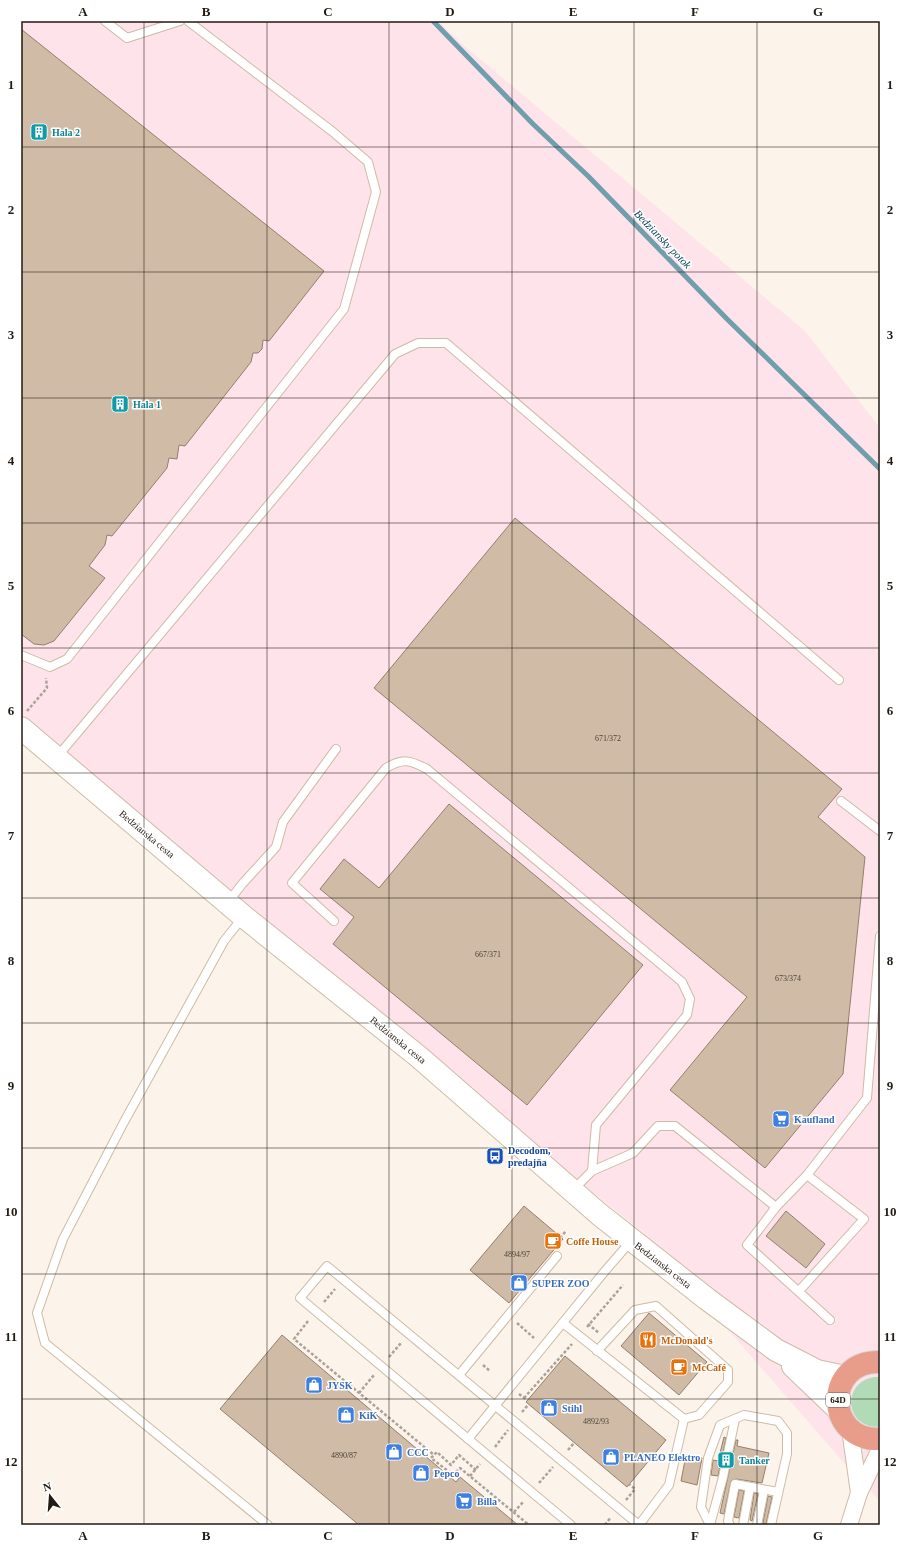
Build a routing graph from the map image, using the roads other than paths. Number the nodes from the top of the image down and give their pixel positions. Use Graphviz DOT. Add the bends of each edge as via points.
graph roads {
  1 [pos="105,21"];
  2 [pos="180,21"];
  3 [pos="188,21"];
  4 [pos="21,655"];
  5 [pos="840,680"];
  6 [pos="23,721"];
  7 [pos="336,749"];
  8 [pos="57,758"];
  9 [pos="841,801"];
  10 [pos="880,831"];
  11 [pos="235,909"];
  12 [pos="334,921"];
  13 [pos="880,936"];
  14 [pos="592,1171"];
  15 [pos="807,1175"];
  16 [pos="572,1191"];
  17 [pos="776,1207"];
  18 [pos="632,1240"];
  19 [pos="557,1256"];
  20 [pos="799,1291"];
  21 [pos="830,1320"];
  22 [pos="563,1323"];
  23 [pos="776,1350"];
  24 [pos="597,1351"];
  25 [pos="880,1362"];
  26 [pos="459,1375"];
  27 [pos="845,1377"];
  28 [pos="495,1405"];
  29 [pos="684,1419"];
  30 [pos="735,1419"];
  31 [pos="844,1419"];
  32 [pos="468,1438"];
  33 [pos="880,1439"];
  34 [pos="880,1449"];
  35 [pos="750,1487"];
  36 [pos="764,1490"];
  37 [pos="778,1492"];
  38 [pos="859,1493"];
  39 [pos="268,1525"];
  40 [pos="571,1525"];
  41 [pos="639,1525"];
  42 [pos="710,1525"];
  43 [pos="730,1525"];
  44 [pos="743,1525"];
  45 [pos="757,1525"];
  46 [pos="771,1525"];
  47 [pos="849,1525"];
  1 -- 2 [label="lane" via="127,38"];
  3 -- 4 [label="lane" via="333,132 368,162 376,192 344,310 66,659 50,667"];
  5 -- 8 [label="lane" via="446,344 418,343 396,354"];
  6 -- 8 [label="street, Bedzianska cesta"];
  7 -- 11 [label="lane" via="283,822 276,847 243,883"];
  8 -- 11 [label="street, Bedzianska cesta"];
  9 -- 10 [label="lane"];
  11 -- 16 [label="street, Bedzianska cesta" via="419,1057"];
  11 -- 39 [label="lane" via="224,941 63,1239 37,1313 45,1343"];
  12 -- 14 [label="lane" via="292,883 386,768 396,762 413,761 427,769 682,982 690,999 687,1015 596,1125"];
  13 -- 15 [label="lane" via="867,1098"];
  14 -- 16 [label="lane"];
  14 -- 17 [label="lane" via="633,1153 658,1126 675,1126"];
  15 -- 17 [label="lane"];
  15 -- 20 [label="lane" via="864,1219"];
  16 -- 18 [label="street, Bedzianska cesta"];
  17 -- 20 [label="lane" via="747,1245"];
  18 -- 22 [label="lane"];
  18 -- 23 [label="street, Bedzianska cesta" via="712,1304"];
  19 -- 26 [label="lane"];
  20 -- 21 [label="lane"];
  22 -- 24 [label="lane"];
  22 -- 28 [label="lane"];
  23 -- 27 [label="street, Bedzianska cesta" via="817,1371"];
  23 -- 31 [label="street, Bedzianska cesta"];
  24 -- 29 [label="lane"];
  24 -- 29 [label="lane" via="635,1310 656,1306 728,1370 728,1382 724,1388 699,1415"];
  25 -- 27 [label="main road" via="861,1365"];
  26 -- 28 [label="lane"];
  26 -- 32 [label="lane" via="327,1266 300,1298"];
  27 -- 31 [label="main road, 64D" via="839,1391 838,1402"];
  28 -- 32 [label="lane"];
  28 -- 41 [label="lane"];
  29 -- 41 [label="lane" via="669,1485"];
  30 -- 37 [label="lane" via="744,1415 778,1421 787,1433 787,1454"];
  30 -- 42 [label="lane"];
  30 -- 42 [label="lane" via="720,1425 708,1458 701,1507"];
  31 -- 33 [label="main road" via="864,1437"];
  31 -- 38 [label="street"];
  32 -- 40 [label="lane"];
  34 -- 38 [label="street"];
  35 -- 36 [label="lane"];
  35 -- 43 [label="lane" via="734,1484 728,1521"];
  35 -- 44 [label="lane"];
  36 -- 37 [label="lane"];
  36 -- 45 [label="lane"];
  37 -- 46 [label="lane"];
  38 -- 47 [label="street"];
}
